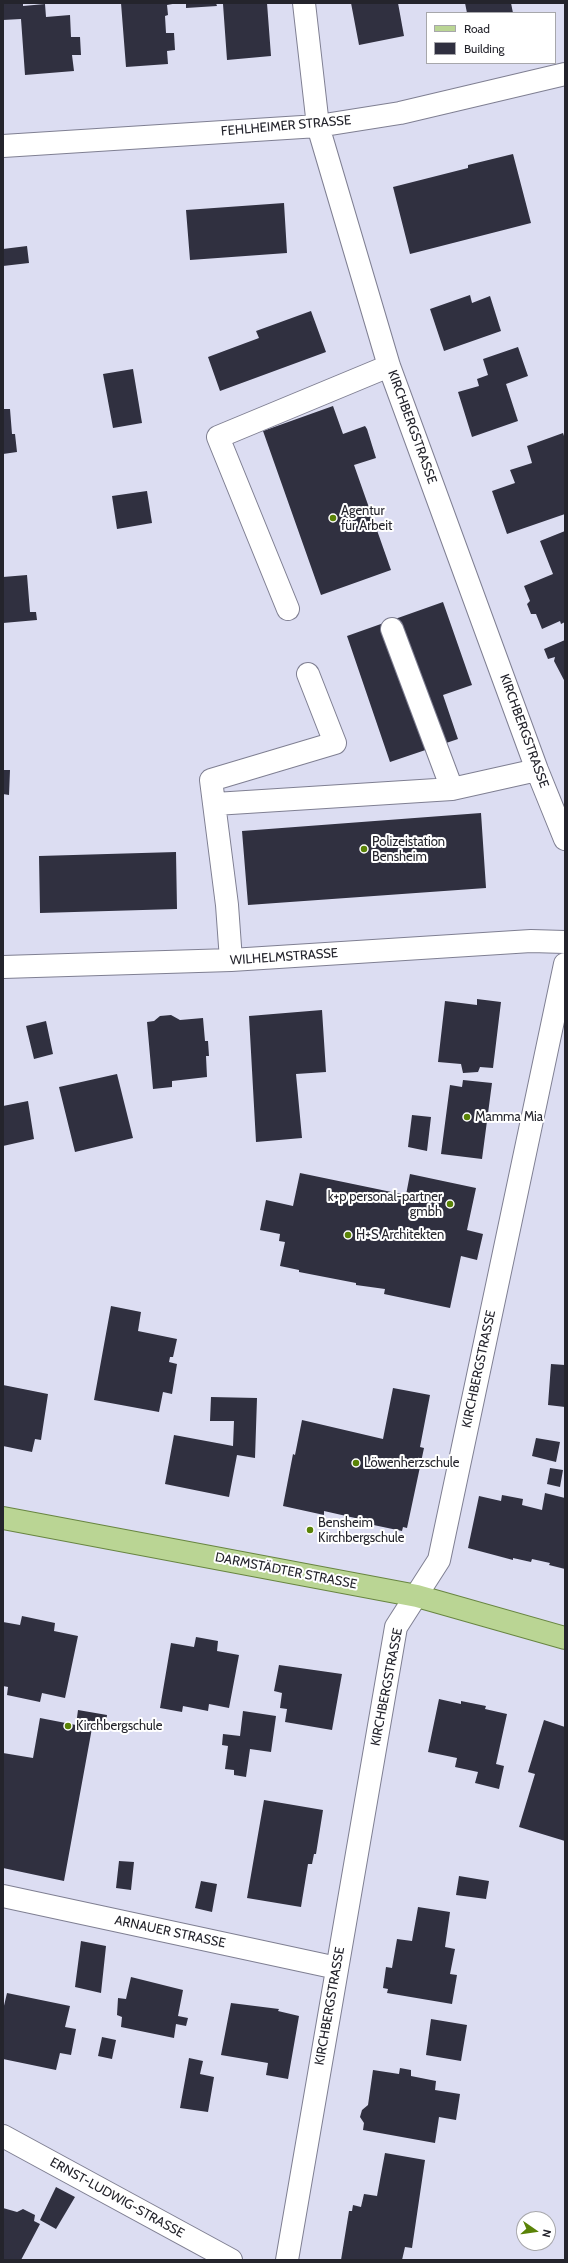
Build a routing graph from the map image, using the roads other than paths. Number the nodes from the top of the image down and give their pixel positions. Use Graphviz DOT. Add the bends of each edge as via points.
graph roads {
  1 [pos="304,3"];
  2 [pos="565,74"];
  3 [pos="318,126"];
  4 [pos="3,146"];
  5 [pos="389,366"];
  6 [pos="288,609"];
  7 [pos="392,629"];
  8 [pos="308,674"];
  9 [pos="537,770"];
  10 [pos="452,789"];
  11 [pos="215,804"];
  12 [pos="565,839"];
  13 [pos="565,942"];
  14 [pos="231,960"];
  15 [pos="565,964"];
  16 [pos="3,967"];
  17 [pos="3,1518"];
  18 [pos="417,1596"];
  19 [pos="565,1638"];
  20 [pos="3,1896"];
  21 [pos="337,1968"];
  22 [pos="3,2136"];
  23 [pos="231,2260"];
  24 [pos="287,2260"];
  1 -- 3 [label="street, KIRCHBERGSTRASSE"];
  2 -- 3 [label="street, FEHLHEIMER STRASSE" via="400,113"];
  3 -- 4 [label="street, FEHLHEIMER STRASSE"];
  3 -- 5 [label="street, KIRCHBERGSTRASSE"];
  5 -- 6 [label="street" via="218,437"];
  5 -- 9 [label="street, KIRCHBERGSTRASSE"];
  7 -- 10 [label="street"];
  8 -- 11 [label="street" via="335,743 212,780"];
  9 -- 10 [label="street"];
  9 -- 12 [label="street, KIRCHBERGSTRASSE"];
  10 -- 11 [label="street"];
  11 -- 14 [label="street" via="228,905"];
  13 -- 14 [label="street, WILHELMSTRASSE" via="532,941"];
  14 -- 16 [label="street, WILHELMSTRASSE"];
  15 -- 18 [label="street, KIRCHBERGSTRASSE" via="439,1560"];
  17 -- 18 [label="main road, DARMSTÄDTER STRASSE"];
  18 -- 19 [label="main road, DARMSTÄDTER STRASSE"];
  18 -- 21 [label="street, KIRCHBERGSTRASSE" via="396,1627"];
  20 -- 21 [label="street, ARNAUER STRASSE"];
  21 -- 24 [label="street, KIRCHBERGSTRASSE"];
  22 -- 23 [label="street, ERNST-LUDWIG-STRASSE"];
}
